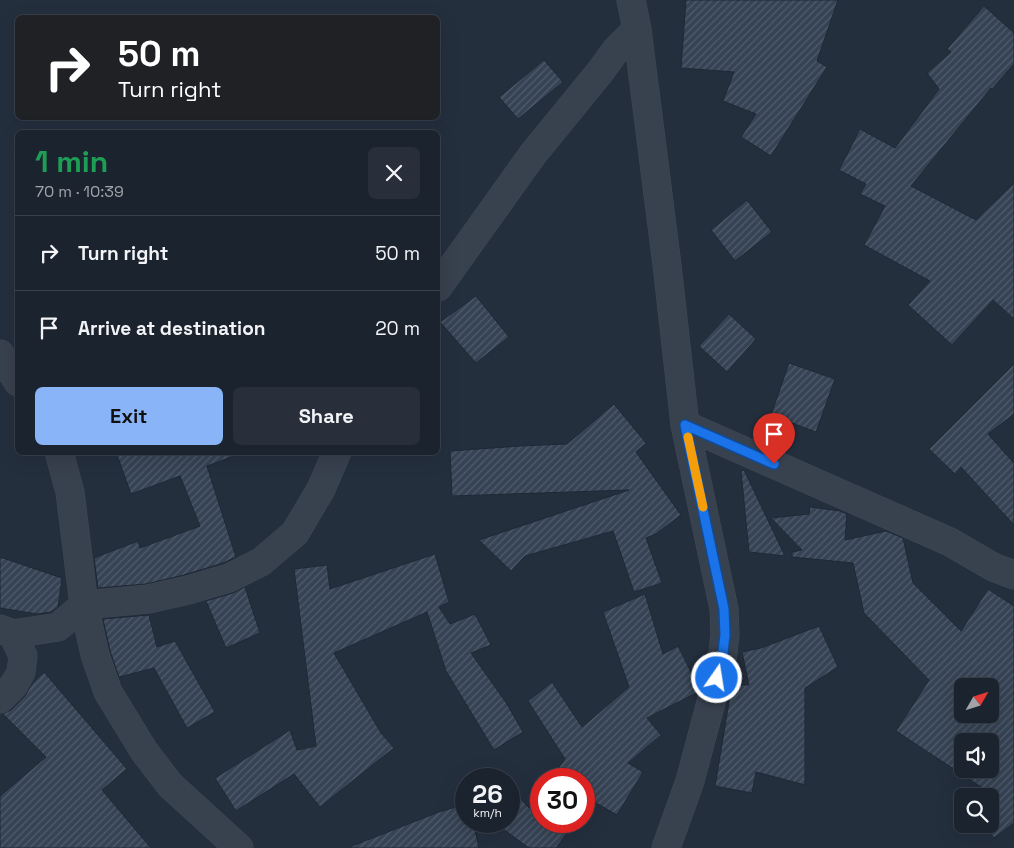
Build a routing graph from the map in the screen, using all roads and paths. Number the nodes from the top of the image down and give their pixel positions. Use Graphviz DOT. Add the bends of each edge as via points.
graph roads {
  1 [pos="631,0"];
  2 [pos="637,29"];
  3 [pos="440,284"];
  4 [pos="0,354"];
  5 [pos="15,377"];
  6 [pos="685,425"];
  7 [pos="60,455"];
  8 [pos="336,455"];
  9 [pos="1014,575"];
  10 [pos="84,605"];
  11 [pos="6,632"];
  12 [pos="0,699"];
  13 [pos="239,848"];
  14 [pos="666,848"];
  1 -- 2 [label="street"];
  2 -- 3 [label="street" via="616,50 533,154"];
  2 -- 6 [label="street"];
  4 -- 5 [label="street"];
  6 -- 9 [label="street" via="950,542 993,567"];
  6 -- 14 [label="street" via="724,609 725,635 722,661 690,782"];
  7 -- 10 [label="street" via="70,492"];
  8 -- 10 [label="street" via="321,489 294,533 261,562 228,578 148,600"];
  10 -- 11 [label="street" via="58,627"];
  10 -- 13 [label="street" via="95,655 108,692 144,752 170,785"];
  11 -- 12 [label="street" via="23,656 21,672 14,686"];
}
